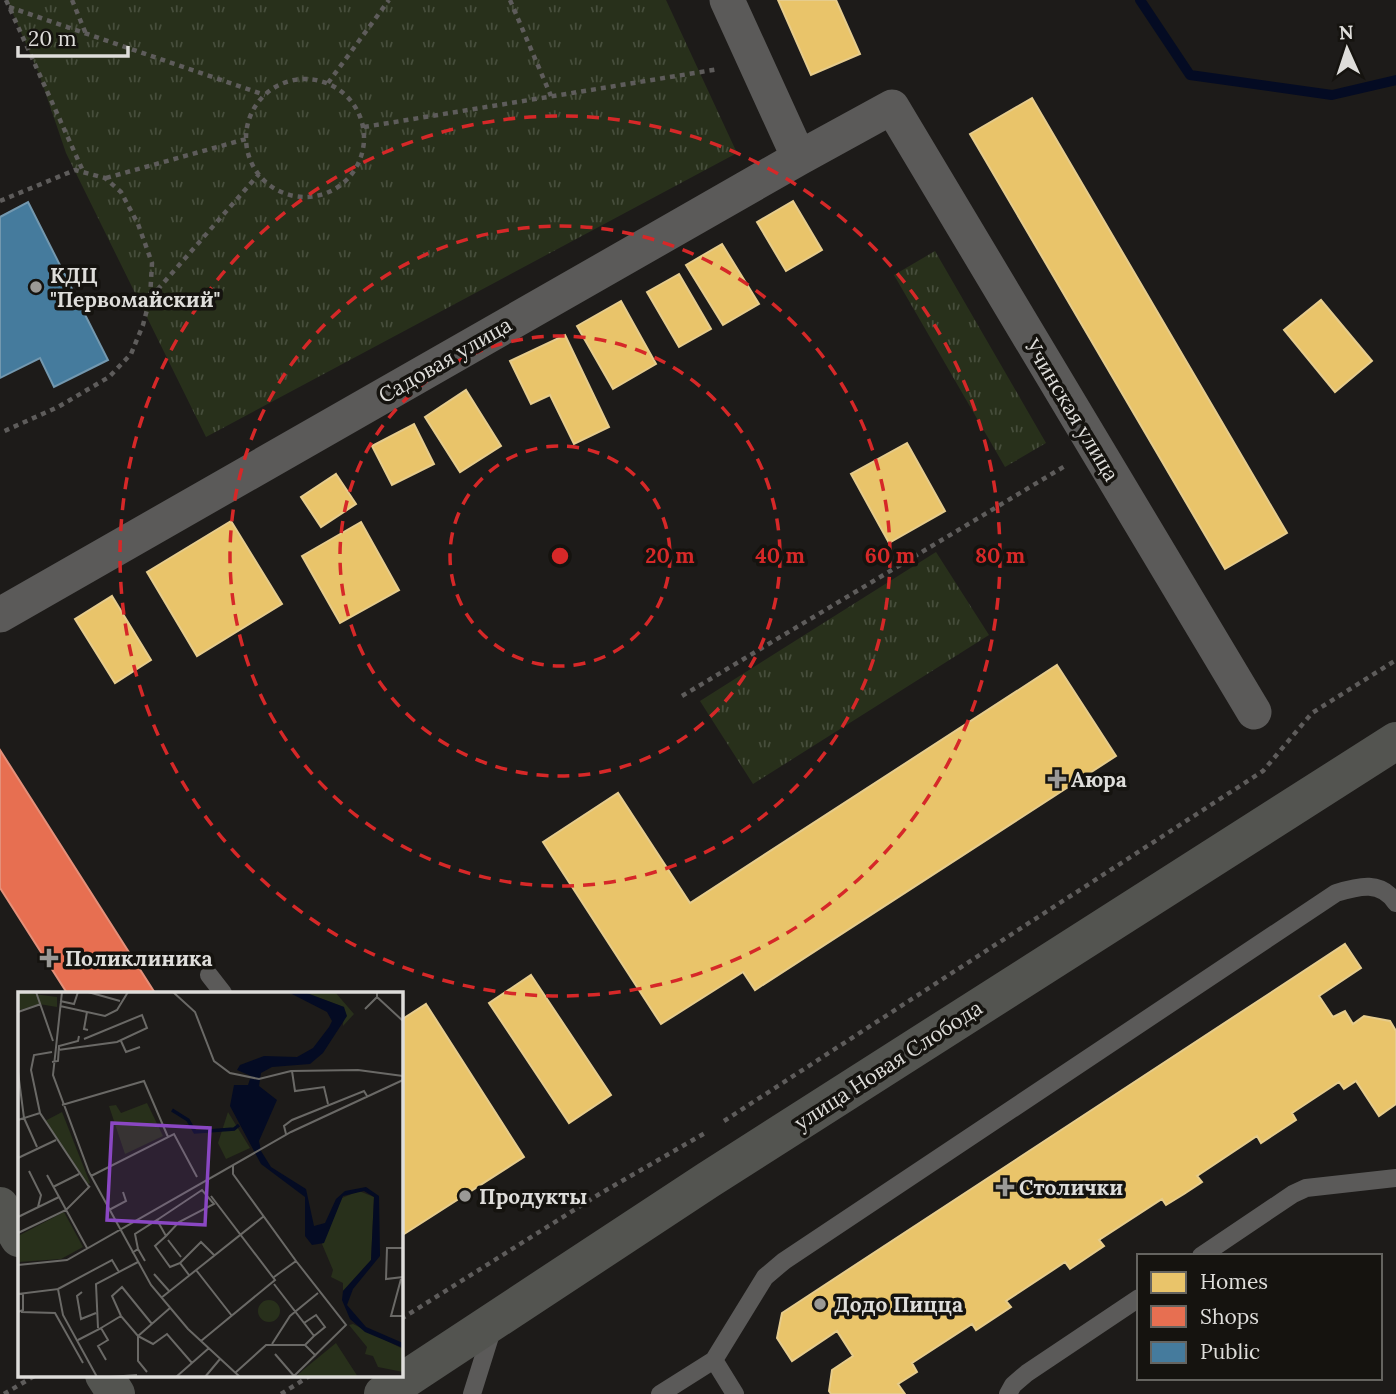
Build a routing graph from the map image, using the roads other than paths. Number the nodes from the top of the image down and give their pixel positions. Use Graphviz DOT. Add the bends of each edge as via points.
graph roads {
  1 [pos="727,0"];
  2 [pos="892,107"];
  3 [pos="799,158"];
  4 [pos="0,615"];
  5 [pos="1254,712"];
  6 [pos="1396,741"];
  7 [pos="1396,903"];
  8 [pos="209,975"];
  9 [pos="222,992"];
  10 [pos="1396,1178"];
  11 [pos="0,1206"];
  12 [pos="18,1236"];
  13 [pos="1204,1254"];
  14 [pos="1137,1299"];
  15 [pos="496,1320"];
  16 [pos="714,1360"];
  17 [pos="105,1376"];
  18 [pos="116,1394"];
  19 [pos="383,1394"];
  20 [pos="472,1394"];
  21 [pos="660,1394"];
  22 [pos="735,1394"];
  23 [pos="1009,1394"];
  1 -- 3 [label="street"];
  2 -- 3 [label="street, Садовая улица"];
  2 -- 5 [label="street, Учинская улица"];
  3 -- 4 [label="street, Садовая улица"];
  6 -- 15 [label="main road, улица Новая Слобода"];
  7 -- 16 [label="lane" via="1389,893 1363,885 1336,893 784,1261 765,1277"];
  8 -- 9 [label="lane"];
  10 -- 13 [label="lane" via="1306,1188"];
  11 -- 12 [label="main road"];
  14 -- 23 [label="lane" via="1027,1373"];
  15 -- 19 [label="main road, улица Новая Слобода"];
  15 -- 20 [label="lane"];
  16 -- 21 [label="lane"];
  16 -- 22 [label="lane"];
  17 -- 18 [label="main road"];
}
